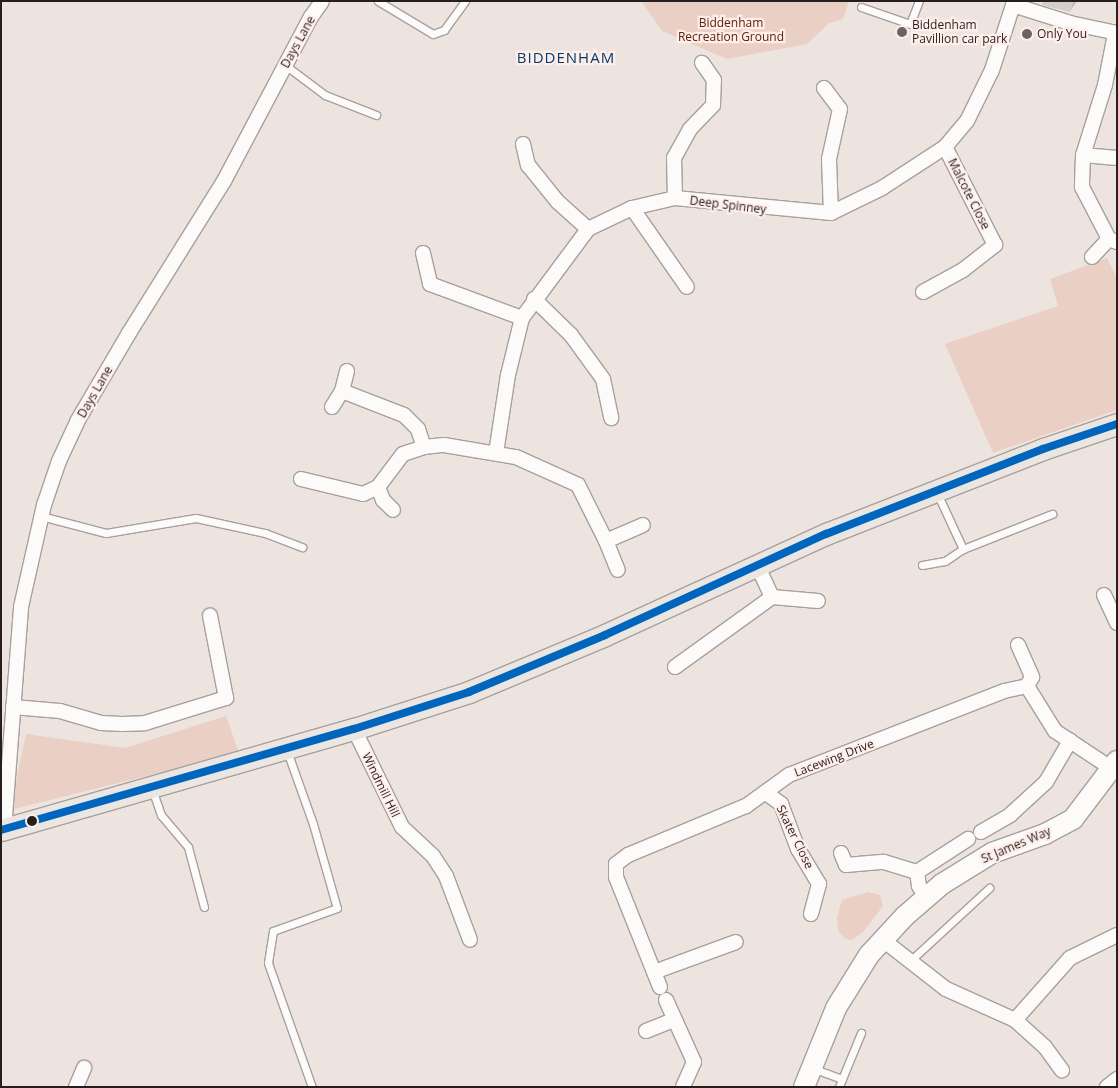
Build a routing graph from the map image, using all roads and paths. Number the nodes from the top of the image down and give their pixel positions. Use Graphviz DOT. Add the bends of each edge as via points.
graph roads {
  1 [pos="322,1"];
  2 [pos="378,1"];
  3 [pos="464,1"];
  4 [pos="919,1"];
  5 [pos="1008,3"];
  6 [pos="861,7"];
  7 [pos="1116,34"];
  8 [pos="702,63"];
  9 [pos="285,65"];
  10 [pos="824,88"];
  11 [pos="376,115"];
  12 [pos="523,144"];
  13 [pos="945,147"];
  14 [pos="1083,155"];
  15 [pos="1117,158"];
  16 [pos="675,198"];
  17 [pos="632,208"];
  18 [pos="831,213"];
  19 [pos="588,229"];
  20 [pos="1113,241"];
  21 [pos="423,253"];
  22 [pos="1092,257"];
  23 [pos="687,287"];
  24 [pos="923,292"];
  25 [pos="534,299"];
  26 [pos="522,318"];
  27 [pos="347,371"];
  28 [pos="342,391"];
  29 [pos="332,407"];
  30 [pos="611,418"];
  31 [pos="1117,424"];
  32 [pos="424,447"];
  33 [pos="496,453"];
  34 [pos="301,479"];
  35 [pos="378,487"];
  36 [pos="936,490"];
  37 [pos="394,510"];
  38 [pos="1052,514"];
  39 [pos="41,516"];
  40 [pos="643,525"];
  41 [pos="606,541"];
  42 [pos="302,547"];
  43 [pos="963,549"];
  44 [pos="757,565"];
  45 [pos="922,565"];
  46 [pos="618,570"];
  47 [pos="1104,594"];
  48 [pos="772,597"];
  49 [pos="818,600"];
  50 [pos="210,616"];
  51 [pos="1117,623"];
  52 [pos="1018,645"];
  53 [pos="675,667"];
  54 [pos="1027,686"];
  55 [pos="13,707"];
  56 [pos="354,729"];
  57 [pos="1070,741"];
  58 [pos="286,748"];
  59 [pos="4,764"];
  60 [pos="1114,764"];
  61 [pos="151,786"];
  62 [pos="766,794"];
  63 [pos="3,829"];
  64 [pos="981,832"];
  65 [pos="968,839"];
  66 [pos="841,853"];
  67 [pos="917,872"];
  68 [pos="989,888"];
  69 [pos="926,897"];
  70 [pos="204,907"];
  71 [pos="811,914"];
  72 [pos="1117,935"];
  73 [pos="470,940"];
  74 [pos="884,940"];
  75 [pos="736,942"];
  76 [pos="910,961"];
  77 [pos="654,972"];
  78 [pos="660,987"];
  79 [pos="666,1000"];
  80 [pos="675,1019"];
  81 [pos="1015,1020"];
  82 [pos="646,1031"];
  83 [pos="861,1033"];
  84 [pos="84,1068"];
  85 [pos="812,1068"];
  86 [pos="1062,1070"];
  87 [pos="1117,1079"];
  88 [pos="841,1083"];
  89 [pos="76,1087"];
  90 [pos="312,1087"];
  91 [pos="683,1087"];
  92 [pos="804,1087"];
  93 [pos="1108,1087"];
  1 -- 9 [label="street, Days Lane"];
  2 -- 3 [label="lane" via="433,34 444,30"];
  4 -- 6 [label="lane" via="910,24"];
  5 -- 7 [label="street"];
  5 -- 13 [label="street" via="992,70 967,120"];
  7 -- 14 [label="street"];
  8 -- 16 [label="street" via="714,80 713,105 690,129 674,158"];
  9 -- 11 [label="lane" via="326,96"];
  9 -- 39 [label="street, Days Lane" via="224,181 78,420 59,461"];
  10 -- 18 [label="street" via="840,109 829,160"];
  12 -- 19 [label="street" via="528,165 558,202"];
  13 -- 18 [label="street" via="882,188"];
  13 -- 24 [label="street, Malcote Close" via="995,245 963,270"];
  14 -- 15 [label="street"];
  14 -- 20 [label="street" via="1082,187"];
  16 -- 17 [label="street, Deep Spinney"];
  16 -- 18 [label="street, Deep Spinney"];
  17 -- 19 [label="street, Deep Spinney"];
  17 -- 23 [label="street"];
  19 -- 25 [label="street, Deep Spinney"];
  20 -- 22 [label="street"];
  21 -- 26 [label="street" via="430,284"];
  25 -- 26 [label="street, Deep Spinney"];
  25 -- 30 [label="street" via="571,335 603,379"];
  26 -- 33 [label="street, Deep Spinney" via="508,375"];
  27 -- 28 [label="street"];
  28 -- 29 [label="street"];
  28 -- 32 [label="street" via="404,415 418,429"];
  31 -- 36 [label="main road"];
  32 -- 33 [label="street" via="444,445"];
  32 -- 35 [label="street" via="403,454"];
  33 -- 41 [label="street" via="516,457 578,485"];
  34 -- 35 [label="street" via="363,494"];
  35 -- 37 [label="street" via="383,500"];
  36 -- 43 [label="lane"];
  36 -- 44 [label="main road"];
  38 -- 43 [label="lane"];
  39 -- 42 [label="lane" via="106,534 196,518 266,533"];
  39 -- 55 [label="street, Days Lane" via="21,607"];
  40 -- 41 [label="street"];
  41 -- 46 [label="street"];
  43 -- 45 [label="lane" via="945,561"];
  44 -- 48 [label="street"];
  44 -- 56 [label="main road" via="501,680"];
  47 -- 51 [label="street"];
  48 -- 49 [label="street"];
  48 -- 53 [label="street"];
  50 -- 55 [label="street" via="226,698 154,721 122,724 101,723 60,711"];
  52 -- 54 [label="street" via="1032,677"];
  54 -- 57 [label="street" via="1055,731"];
  54 -- 62 [label="street, Lacewing Drive" via="1004,691 790,775"];
  55 -- 59 [label="street, Days Lane"];
  56 -- 58 [label="main road"];
  56 -- 73 [label="street, Windmill Hill" via="402,826 434,856 446,876"];
  57 -- 60 [label="street"];
  57 -- 64 [label="street" via="1046,782 1010,816"];
  58 -- 61 [label="main road"];
  58 -- 90 [label="lane" via="337,908 273,931 268,963"];
  59 -- 63 [label="street, Days Lane"];
  60 -- 69 [label="street, St James Way" via="1073,819 1045,834 992,853"];
  61 -- 63 [label="main road"];
  61 -- 70 [label="lane" via="161,815 188,846"];
  62 -- 71 [label="street, Skater Close" via="781,804 798,849 819,884"];
  62 -- 77 [label="street, Lacewing Drive" via="746,806 628,855 616,864 616,877"];
  65 -- 67 [label="street, St James Way"];
  66 -- 67 [label="street" via="846,865 884,862"];
  67 -- 69 [label="street" via="919,886"];
  68 -- 76 [label="lane"];
  69 -- 74 [label="street, St James Way"];
  72 -- 81 [label="street" via="1070,958"];
  74 -- 76 [label="street"];
  74 -- 85 [label="street, St James Way" via="870,955 836,1008"];
  75 -- 77 [label="street"];
  76 -- 81 [label="street" via="946,989"];
  77 -- 78 [label="street"];
  79 -- 80 [label="street"];
  80 -- 82 [label="street"];
  80 -- 91 [label="street" via="694,1062"];
  81 -- 86 [label="street" via="1045,1047"];
  83 -- 88 [label="lane"];
  84 -- 89 [label="street"];
  85 -- 88 [label="lane"];
  85 -- 92 [label="street, St James Way"];
  87 -- 93 [label="street"];
}
